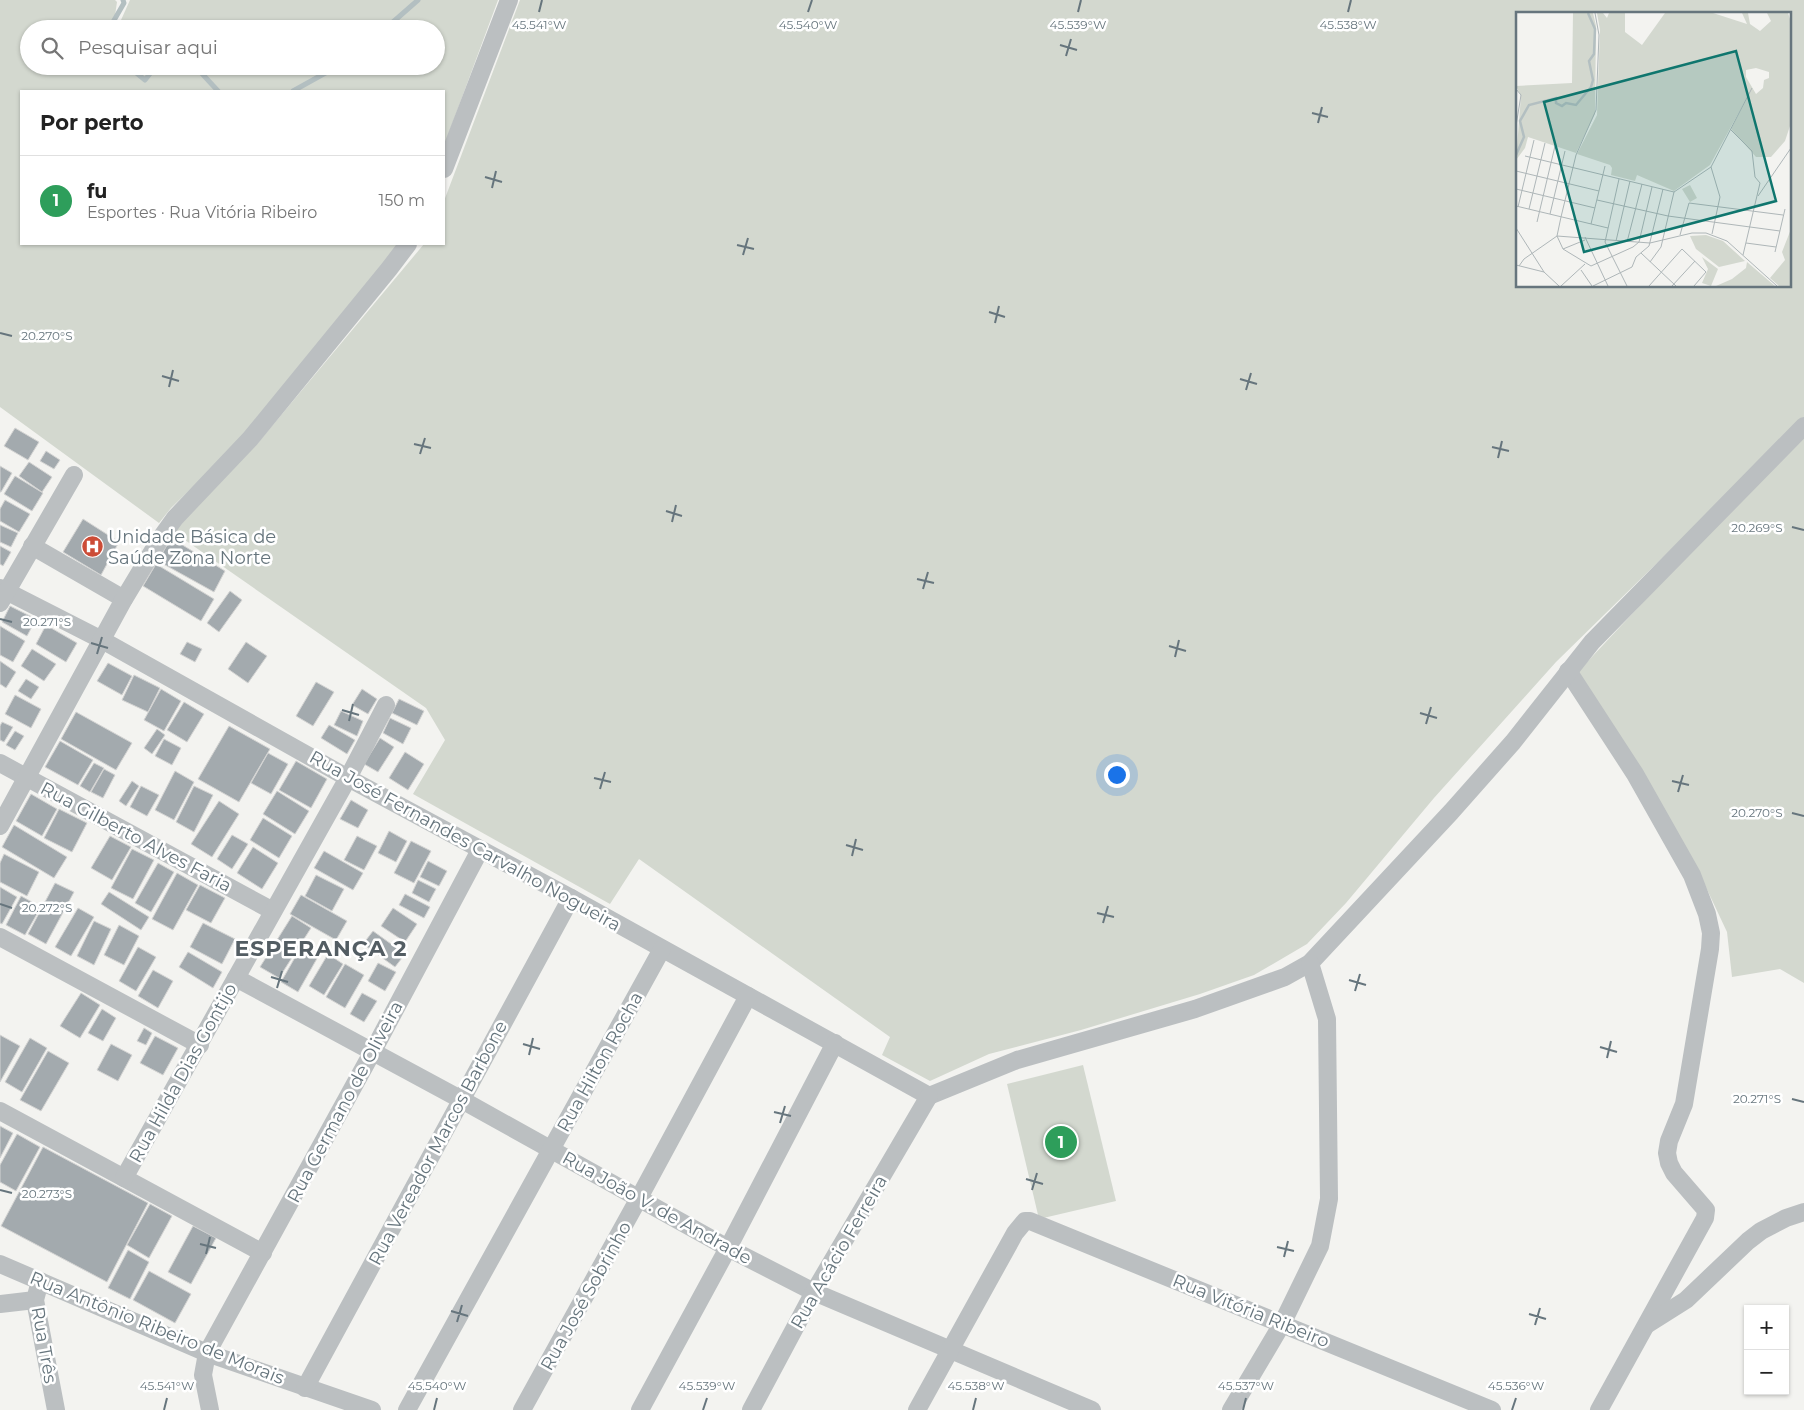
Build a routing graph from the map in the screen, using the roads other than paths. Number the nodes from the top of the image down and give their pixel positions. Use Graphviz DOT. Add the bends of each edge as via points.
graph roads {
  1 [pos="509,0"];
  2 [pos="445,166"];
  3 [pos="407,245"];
  4 [pos="1804,426"];
  5 [pos="74,475"];
  6 [pos="32,546"];
  7 [pos="2,594"];
  8 [pos="124,599"];
  9 [pos="102,640"];
  10 [pos="1568,672"];
  11 [pos="386,705"];
  12 [pos="0,763"];
  13 [pos="27,778"];
  14 [pos="348,778"];
  15 [pos="0,826"];
  16 [pos="480,850"];
  17 [pos="571,898"];
  18 [pos="273,911"];
  19 [pos="0,937"];
  20 [pos="662,949"];
  21 [pos="1310,963"];
  22 [pos="236,978"];
  23 [pos="748,996"];
  24 [pos="835,1043"];
  25 [pos="200,1045"];
  26 [pos="373,1051"];
  27 [pos="929,1096"];
  28 [pos="462,1100"];
  29 [pos="0,1111"];
  30 [pos="551,1150"];
  31 [pos="124,1178"];
  32 [pos="639,1198"];
  33 [pos="1804,1212"];
  34 [pos="728,1248"];
  35 [pos="263,1253"];
  36 [pos="0,1264"];
  37 [pos="40,1281"];
  38 [pos="814,1292"];
  39 [pos="35,1300"];
  40 [pos="0,1304"];
  41 [pos="1282,1324"];
  42 [pos="1646,1326"];
  43 [pos="951,1349"];
  44 [pos="207,1353"];
  45 [pos="305,1388"];
  46 [pos="56,1410"];
  47 [pos="210,1410"];
  48 [pos="372,1410"];
  49 [pos="407,1410"];
  50 [pos="522,1410"];
  51 [pos="640,1410"];
  52 [pos="751,1410"];
  53 [pos="917,1410"];
  54 [pos="1092,1410"];
  55 [pos="1231,1410"];
  56 [pos="1492,1410"];
  57 [pos="1599,1410"];
  1 -- 2 [label="street"];
  3 -- 8 [label="street" via="250,440 175,518"];
  4 -- 10 [label="street" via="1612,622"];
  5 -- 6 [label="street"];
  6 -- 7 [label="street"];
  6 -- 8 [label="street"];
  7 -- 9 [label="street, Rua José Fernandes Carvalho Nogueira"];
  8 -- 9 [label="street"];
  9 -- 13 [label="street"];
  9 -- 14 [label="street, Rua José Fernandes Carvalho Nogueira"];
  10 -- 21 [label="street" via="1464,798"];
  10 -- 42 [label="street" via="1635,774 1692,875 1711,933 1684,1104 1667,1153 1674,1173 1706,1210"];
  11 -- 14 [label="street, Rua Hilda Dias Gontijo"];
  12 -- 13 [label="street, Rua Gilberto Alves Faria"];
  13 -- 15 [label="street"];
  13 -- 18 [label="street, Rua Gilberto Alves Faria"];
  14 -- 16 [label="street, Rua José Fernandes Carvalho Nogueira"];
  14 -- 18 [label="street, Rua Hilda Dias Gontijo"];
  16 -- 17 [label="street, Rua José Fernandes Carvalho Nogueira"];
  16 -- 26 [label="street, Rua Germano de Oliveira"];
  17 -- 20 [label="street, Rua José Fernandes Carvalho Nogueira"];
  17 -- 28 [label="street, Rua Vereador Marcos Barbone"];
  18 -- 22 [label="street, Rua Hilda Dias Gontijo"];
  19 -- 25 [label="street"];
  20 -- 23 [label="street, Rua José Fernandes Carvalho Nogueira"];
  20 -- 30 [label="street, Rua Hilton Rocha"];
  21 -- 27 [label="street" via="1285,977 1195,1009 1017,1060"];
  21 -- 41 [label="street" via="1327,1020 1329,1199 1320,1246"];
  22 -- 25 [label="street, Rua Hilda Dias Gontijo"];
  22 -- 26 [label="street, Rua João V. de Andrade"];
  23 -- 24 [label="street, Rua José Fernandes Carvalho Nogueira"];
  23 -- 32 [label="street, Rua José Sobrinho"];
  24 -- 27 [label="street, Rua José Fernandes Carvalho Nogueira"];
  24 -- 34 [label="street"];
  25 -- 31 [label="street, Rua Hilda Dias Gontijo"];
  26 -- 28 [label="street, Rua João V. de Andrade"];
  26 -- 35 [label="street, Rua Germano de Oliveira"];
  27 -- 38 [label="street, Rua Acácio Ferreira"];
  28 -- 30 [label="street, Rua João V. de Andrade"];
  28 -- 45 [label="street, Rua Vereador Marcos Barbone"];
  29 -- 31 [label="street"];
  30 -- 32 [label="street, Rua João V. de Andrade"];
  30 -- 49 [label="street, Rua Hilton Rocha"];
  31 -- 35 [label="street"];
  32 -- 34 [label="street, Rua João V. de Andrade"];
  32 -- 50 [label="street, Rua José Sobrinho"];
  33 -- 42 [label="street" via="1761,1231 1686,1300"];
  34 -- 38 [label="street, Rua João V. de Andrade"];
  34 -- 51 [label="street"];
  35 -- 44 [label="street, Rua Germano de Oliveira"];
  36 -- 37 [label="street, Rua Antônio Ribeiro de Morais"];
  37 -- 39 [label="street, Rua Três"];
  37 -- 44 [label="street, Rua Antônio Ribeiro de Morais"];
  38 -- 43 [label="street, Rua João V. de Andrade"];
  38 -- 52 [label="street, Rua Acácio Ferreira"];
  39 -- 40 [label="street"];
  39 -- 46 [label="street, Rua Três"];
  41 -- 43 [label="street, Rua Vitória Ribeiro" via="1025,1221 1015,1233"];
  41 -- 55 [label="street"];
  41 -- 56 [label="street, Rua Vitória Ribeiro"];
  42 -- 57 [label="street"];
  43 -- 53 [label="street"];
  43 -- 54 [label="street, Rua João V. de Andrade"];
  44 -- 45 [label="street, Rua Antônio Ribeiro de Morais"];
  44 -- 47 [label="street" via="203,1375"];
  45 -- 48 [label="street, Rua Antônio Ribeiro de Morais"];
}
